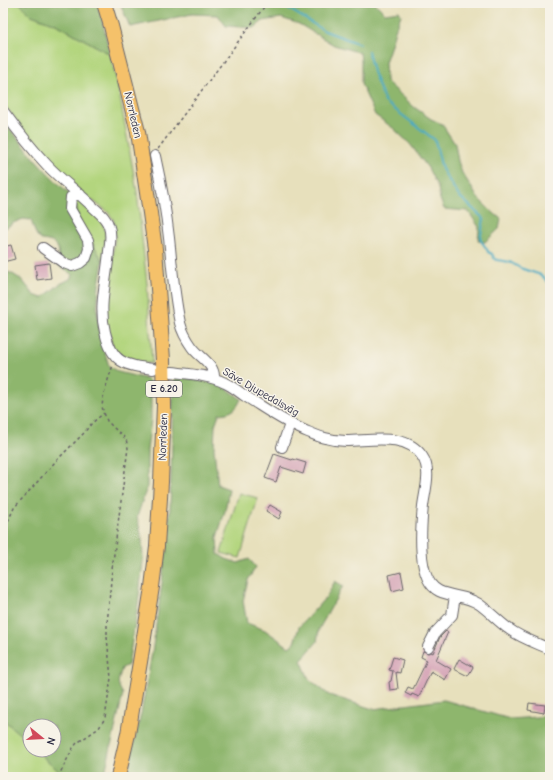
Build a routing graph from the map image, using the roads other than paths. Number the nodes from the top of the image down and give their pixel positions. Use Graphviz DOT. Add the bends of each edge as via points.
graph roads {
  1 [pos="104,3"];
  2 [pos="3,111"];
  3 [pos="155,156"];
  4 [pos="80,194"];
  5 [pos="43,248"];
  6 [pos="153,369"];
  7 [pos="172,372"];
  8 [pos="214,378"];
  9 [pos="290,424"];
  10 [pos="282,448"];
  11 [pos="455,596"];
  12 [pos="428,647"];
  13 [pos="550,649"];
  14 [pos="118,777"];
  1 -- 14 [label="highway, Norrleden / E 6.20" via="138,132 155,249 164,397 157,546 128,734"];
  2 -- 4 [label="street" via="47,166"];
  3 -- 8 [label="street" via="180,323 192,348 214,371"];
  4 -- 5 [label="street" via="71,197 70,209 88,240 86,258 72,266"];
  4 -- 6 [label="street" via="109,225 110,246 102,300 107,342 118,359 126,364"];
  7 -- 8 [label="street, Säve Djupedalsväg"];
  8 -- 9 [label="street, Säve Djupedalsväg"];
  9 -- 10 [label="street"];
  9 -- 11 [label="street, Säve Djupedalsväg" via="333,440 398,441 414,447 420,453 425,460 427,473 421,532 424,564 428,579 434,588"];
  11 -- 12 [label="street" via="452,615 435,634"];
  11 -- 13 [label="street, Säve Djupedalsväg" via="474,601 517,635"];
}
